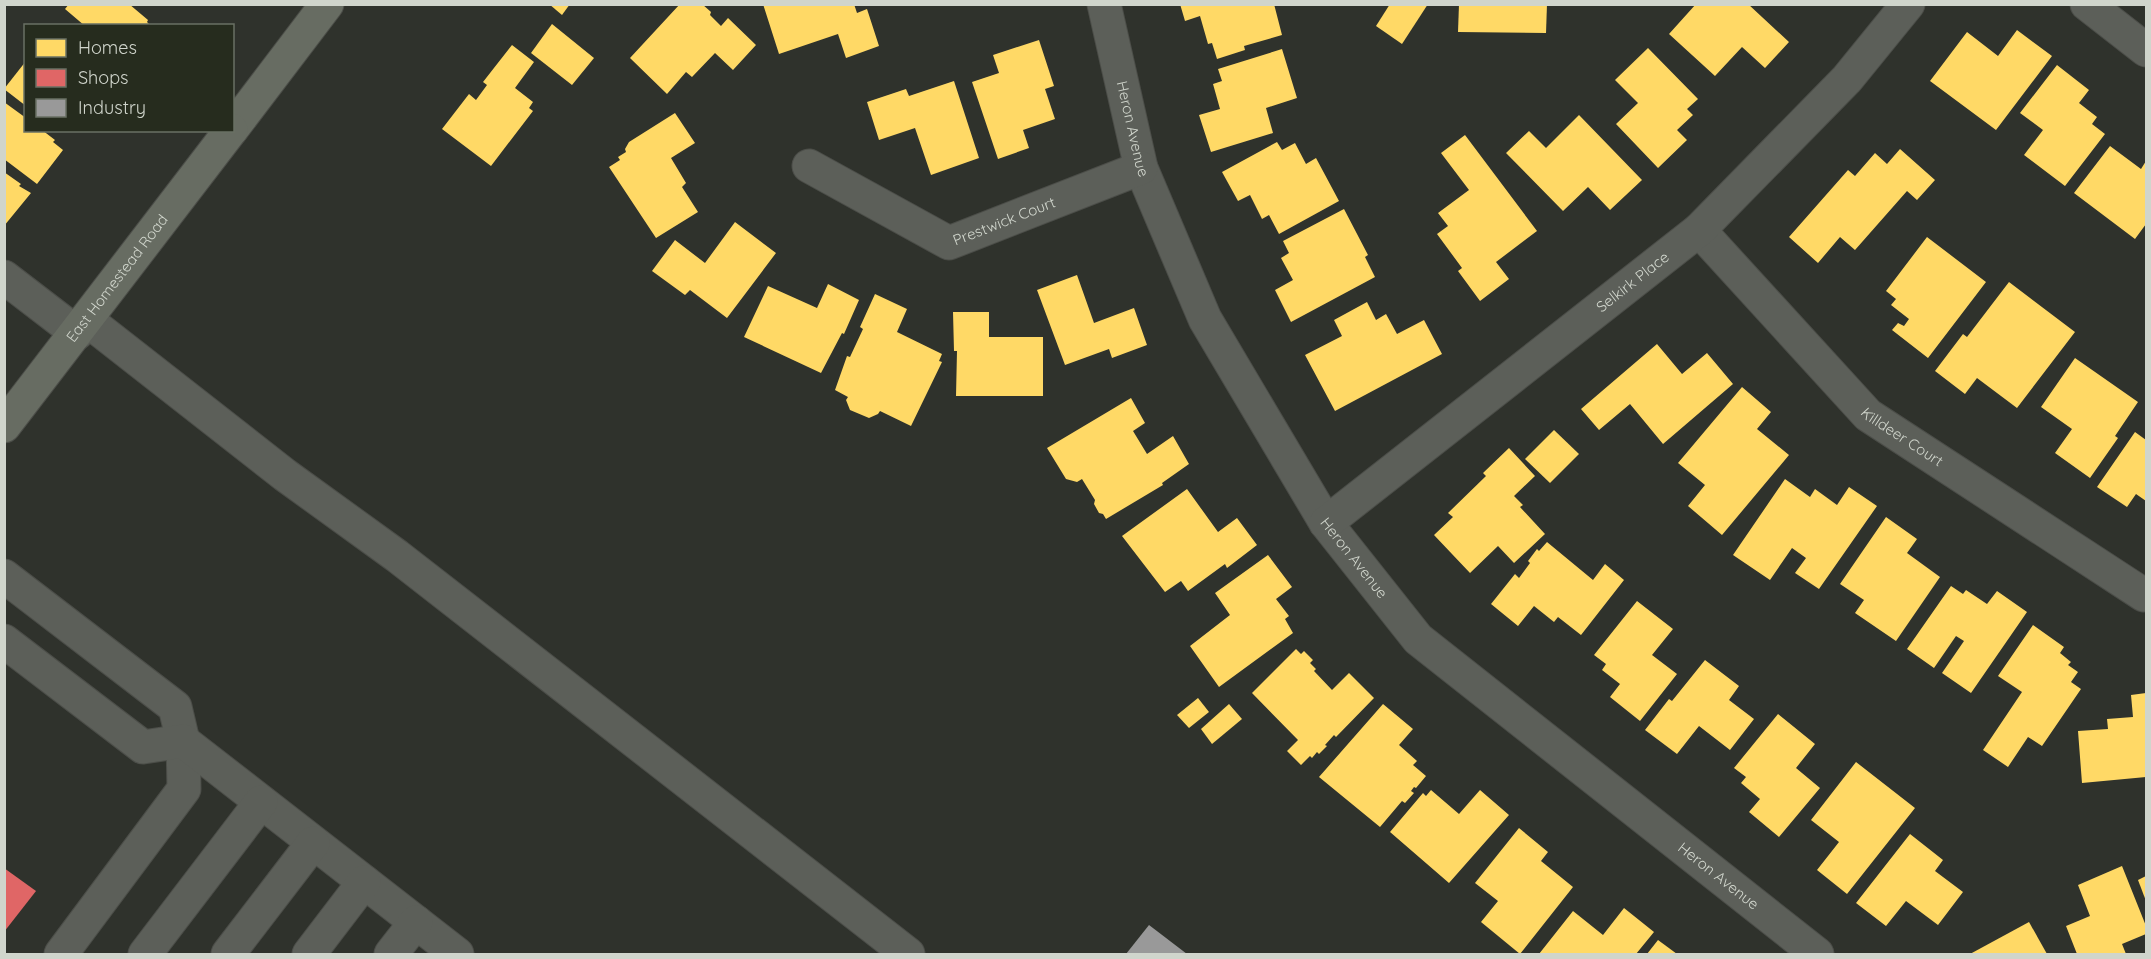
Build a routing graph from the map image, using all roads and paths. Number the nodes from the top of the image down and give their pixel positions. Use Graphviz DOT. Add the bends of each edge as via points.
graph roads {
  1 [pos="327,4"];
  2 [pos="1104,4"];
  3 [pos="1908,4"];
  4 [pos="2087,4"];
  5 [pos="2146,50"];
  6 [pos="234,127"];
  7 [pos="230,132"];
  8 [pos="808,166"];
  9 [pos="1141,168"];
  10 [pos="1699,230"];
  11 [pos="4,277"];
  12 [pos="82,327"];
  13 [pos="4,426"];
  14 [pos="1326,524"];
  15 [pos="4,576"];
  16 [pos="2144,595"];
  17 [pos="4,641"];
  18 [pos="183,741"];
  19 [pos="261,802"];
  20 [pos="313,843"];
  21 [pos="364,882"];
  22 [pos="416,922"];
  23 [pos="61,954"];
  24 [pos="145,954"];
  25 [pos="228,954"];
  26 [pos="309,954"];
  27 [pos="391,954"];
  28 [pos="457,954"];
  29 [pos="908,954"];
  30 [pos="1817,954"];
  1 -- 6 [label="main road, East Homestead Road"];
  2 -- 9 [label="street, Heron Avenue"];
  3 -- 10 [label="street, Selkirk Place" via="1847,79"];
  4 -- 5 [label="street"];
  7 -- 12 [label="main road, East Homestead Road"];
  8 -- 9 [label="street, Prestwick Court" via="949,243"];
  9 -- 14 [label="street, Heron Avenue" via="1205,319"];
  10 -- 14 [label="street, Selkirk Place"];
  10 -- 16 [label="street, Killdeer Court" via="1868,415"];
  11 -- 12 [label="street"];
  12 -- 13 [label="main road, East Homestead Road"];
  12 -- 29 [label="street" via="397,556"];
  14 -- 30 [label="street, Heron Avenue" via="1418,639"];
  15 -- 18 [label="street" via="175,707"];
  17 -- 18 [label="street" via="142,747"];
  18 -- 19 [label="street"];
  18 -- 23 [label="street" via="184,789"];
  19 -- 20 [label="street"];
  19 -- 24 [label="street"];
  20 -- 21 [label="street"];
  20 -- 25 [label="street"];
  21 -- 22 [label="street"];
  21 -- 26 [label="street"];
  22 -- 27 [label="street"];
  22 -- 28 [label="street"];
}
